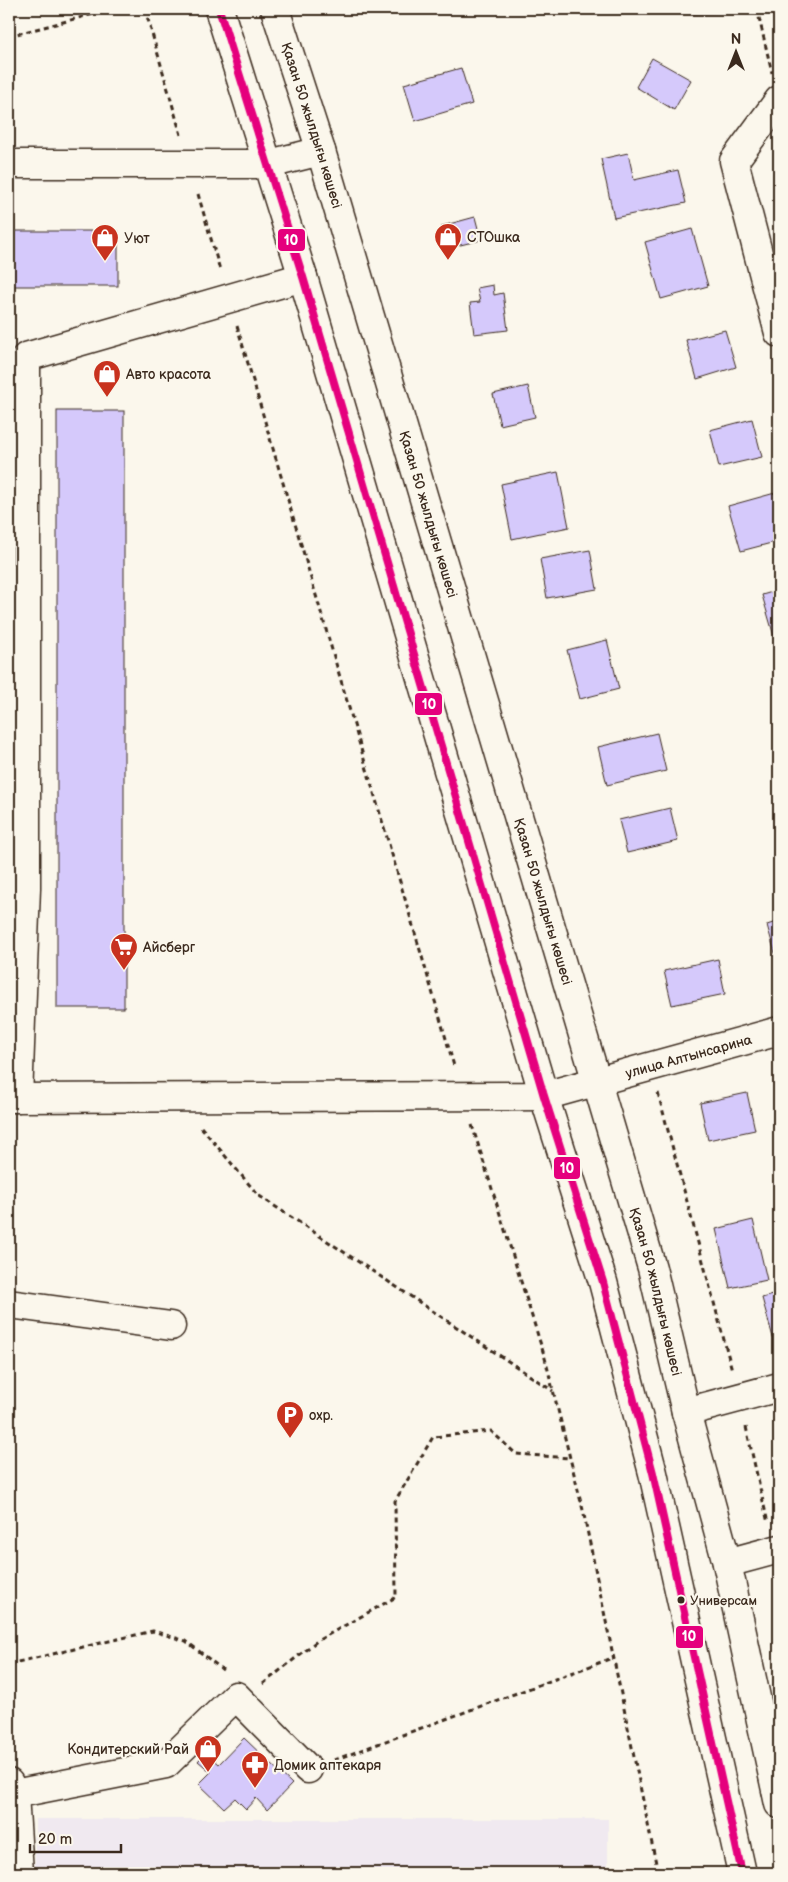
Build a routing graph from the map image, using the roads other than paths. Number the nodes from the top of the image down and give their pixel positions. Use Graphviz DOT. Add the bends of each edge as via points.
graph roads {
  1 [pos="219,9"];
  2 [pos="276,9"];
  3 [pos="779,100"];
  4 [pos="321,151"];
  5 [pos="9,164"];
  6 [pos="269,164"];
  7 [pos="303,277"];
  8 [pos="779,334"];
  9 [pos="17,888"];
  10 [pos="779,1031"];
  11 [pos="596,1081"];
  12 [pos="544,1096"];
  13 [pos="13,1098"];
  14 [pos="9,1304"];
  15 [pos="171,1326"];
  16 [pos="779,1387"];
  17 [pos="686,1412"];
  18 [pos="777,1550"];
  19 [pos="727,1563"];
  20 [pos="308,1769"];
  21 [pos="11,1788"];
  22 [pos="779,1804"];
  23 [pos="19,1873"];
  24 [pos="742,1873"];
  1 -- 6 [label="street"];
  2 -- 4 [label="street, Қазан 50 жылдығы көшесі"];
  3 -- 8 [label="street" via="734,161"];
  4 -- 6 [label="street"];
  4 -- 11 [label="street, Қазан 50 жылдығы көшесі"];
  5 -- 6 [label="street"];
  6 -- 7 [label="street"];
  7 -- 9 [label="street" via="26,357"];
  7 -- 12 [label="street"];
  9 -- 13 [label="street"];
  10 -- 11 [label="street, улица Алтынсарина"];
  11 -- 12 [label="street, улица Алтынсарина"];
  11 -- 17 [label="street, Қазан 50 жылдығы көшесі" via="652,1268"];
  12 -- 13 [label="street, улица Алтынсарина"];
  12 -- 24 [label="street" via="603,1282 653,1472"];
  14 -- 15 [label="street"];
  16 -- 17 [label="street"];
  17 -- 19 [label="street, Қазан 50 жылдығы көшесі"];
  18 -- 19 [label="street"];
  19 -- 22 [label="street, Қазан 50 жылдығы көшесі"];
  20 -- 21 [label="street" via="236,1696 166,1764"];
  21 -- 23 [label="street"];
}
